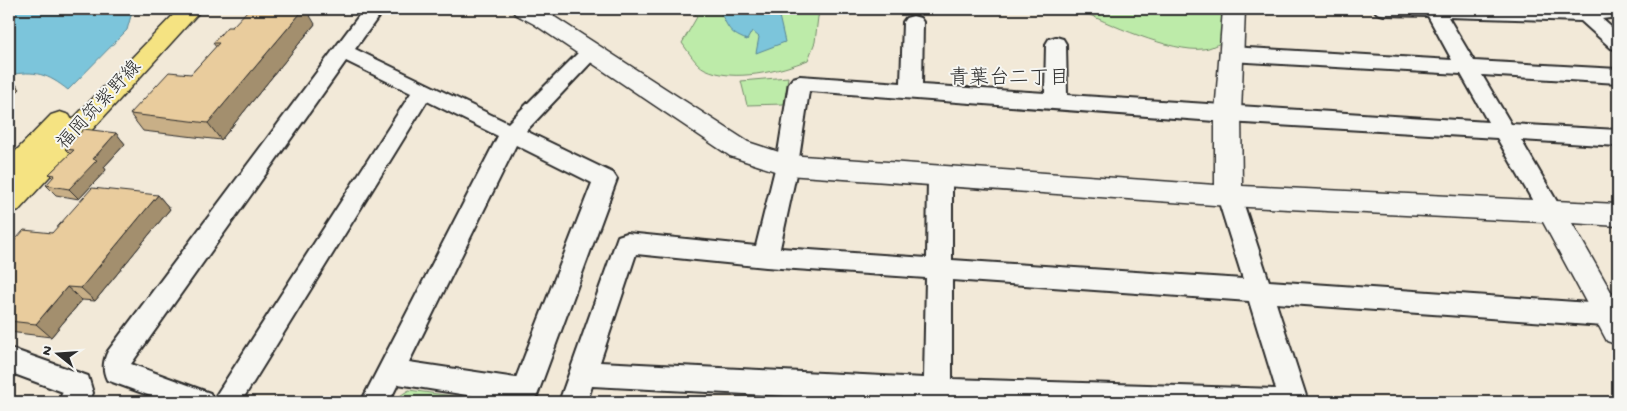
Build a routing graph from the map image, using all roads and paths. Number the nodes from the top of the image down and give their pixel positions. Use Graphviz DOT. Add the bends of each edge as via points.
graph roads {
  1 [pos="168,9"];
  2 [pos="191,9"];
  3 [pos="374,9"];
  4 [pos="523,9"];
  5 [pos="1234,9"];
  6 [pos="1384,9"];
  7 [pos="1434,10"];
  8 [pos="1582,12"];
  9 [pos="1618,12"];
  10 [pos="914,22"];
  11 [pos="1056,44"];
  12 [pos="1618,44"];
  13 [pos="344,52"];
  14 [pos="591,52"];
  15 [pos="1230,54"];
  16 [pos="1468,68"];
  17 [pos="1618,76"];
  18 [pos="423,91"];
  19 [pos="911,91"];
  20 [pos="1056,101"];
  21 [pos="1228,114"];
  22 [pos="1503,130"];
  23 [pos="511,133"];
  24 [pos="1618,138"];
  25 [pos="787,165"];
  26 [pos="9,174"];
  27 [pos="940,176"];
  28 [pos="1229,196"];
  29 [pos="9,203"];
  30 [pos="1551,212"];
  31 [pos="1618,215"];
  32 [pos="766,257"];
  33 [pos="938,269"];
  34 [pos="1259,292"];
  35 [pos="1615,321"];
  36 [pos="9,360"];
  37 [pos="391,371"];
  38 [pos="583,372"];
  39 [pos="938,398"];
  40 [pos="72,402"];
  41 [pos="193,402"];
  42 [pos="226,402"];
  43 [pos="376,402"];
  44 [pos="573,402"];
  45 [pos="1293,402"];
  1 -- 26 [label="main road, 福岡筑紫野線"];
  2 -- 29 [label="main road, 福岡筑紫野線"];
  3 -- 13 [label="street"];
  4 -- 14 [label="street"];
  5 -- 15 [label="street"];
  6 -- 7 [label="street"];
  7 -- 8 [label="street"];
  7 -- 16 [label="street"];
  8 -- 9 [label="street"];
  8 -- 12 [label="street"];
  10 -- 19 [label="street"];
  11 -- 20 [label="street"];
  13 -- 18 [label="street"];
  13 -- 41 [label="street" via="118,359 117,371"];
  14 -- 23 [label="street"];
  14 -- 25 [label="street" via="739,149"];
  15 -- 16 [label="street"];
  15 -- 21 [label="street"];
  16 -- 17 [label="street"];
  16 -- 22 [label="street"];
  18 -- 23 [label="street"];
  18 -- 42 [label="street"];
  19 -- 20 [label="street"];
  19 -- 25 [label="street" via="800,83"];
  20 -- 21 [label="street"];
  21 -- 22 [label="street"];
  21 -- 28 [label="street"];
  22 -- 24 [label="street"];
  22 -- 30 [label="street"];
  23 -- 37 [label="street"];
  23 -- 37 [label="street" via="605,179 525,392"];
  25 -- 27 [label="street"];
  25 -- 32 [label="street"];
  27 -- 28 [label="street"];
  27 -- 33 [label="street"];
  28 -- 30 [label="street"];
  28 -- 34 [label="street"];
  30 -- 31 [label="street"];
  30 -- 35 [label="street"];
  32 -- 33 [label="street"];
  32 -- 38 [label="street" via="627,243"];
  33 -- 34 [label="street"];
  33 -- 39 [label="street"];
  34 -- 35 [label="street"];
  34 -- 45 [label="street"];
  36 -- 40 [label="street" via="78,385 79,393"];
  37 -- 43 [label="street"];
  38 -- 39 [label="street"];
  38 -- 44 [label="street"];
  39 -- 45 [label="street"];
}
